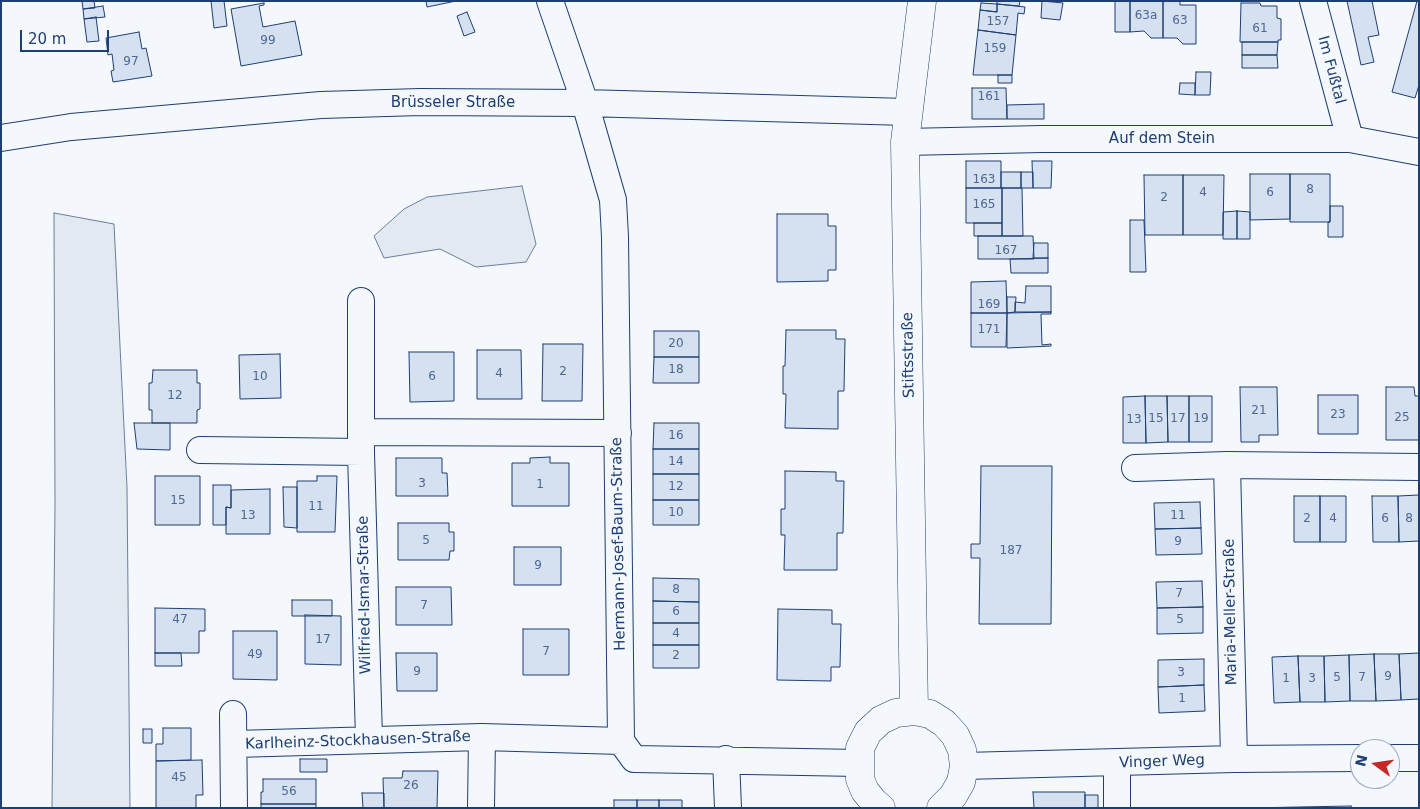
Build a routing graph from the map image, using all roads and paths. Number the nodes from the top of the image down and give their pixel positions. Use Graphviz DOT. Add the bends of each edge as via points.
graph roads {
  1 [pos="550,1"];
  2 [pos="922,1"];
  3 [pos="1312,1"];
  4 [pos="585,103"];
  5 [pos="907,112"];
  6 [pos="1,138"];
  7 [pos="1350,139"];
  8 [pos="905,142"];
  9 [pos="1419,152"];
  10 [pos="361,301"];
  11 [pos="618,433"];
  12 [pos="362,442"];
  13 [pos="200,450"];
  14 [pos="1227,465"];
  15 [pos="1419,466"];
  16 [pos="1135,468"];
  17 [pos="914,711"];
  18 [pos="234,714"];
  19 [pos="482,737"];
  20 [pos="369,739"];
  21 [pos="621,741"];
  22 [pos="235,744"];
  23 [pos="1350,758"];
  24 [pos="1400,758"];
  25 [pos="1419,758"];
  26 [pos="1234,759"];
  27 [pos="726,760"];
  28 [pos="859,763"];
  29 [pos="1118,764"];
  30 [pos="964,766"];
  31 [pos="234,808"];
  32 [pos="482,808"];
  33 [pos="728,808"];
  34 [pos="881,808"];
  35 [pos="941,808"];
  36 [pos="1117,808"];
  1 -- 4 [label="street, Hermann-Josef-Baum-Straße"];
  2 -- 5 [label="street, Stiftsstraße"];
  3 -- 7 [label="street, Im Fußtal"];
  4 -- 5 [label="street, Brüsseler Straße"];
  4 -- 6 [label="street, Brüsseler Straße" via="322,105 71,127"];
  4 -- 11 [label="street, Hermann-Josef-Baum-Straße" via="613,200"];
  5 -- 8 [label="street, Stiftsstraße"];
  7 -- 8 [label="street, Auf dem Stein"];
  7 -- 9 [label="street, Auf dem Stein"];
  8 -- 17 [label="street, Stiftsstraße"];
  10 -- 12 [label="street, Wilfried-Ismar-Straße"];
  11 -- 12 [label="street"];
  11 -- 21 [label="street, Hermann-Josef-Baum-Straße"];
  12 -- 13 [label="street"];
  12 -- 20 [label="street, Wilfried-Ismar-Straße"];
  14 -- 15 [label="street"];
  14 -- 16 [label="street"];
  14 -- 26 [label="street, Maria-Meller-Straße"];
  17 -- 28 [label="street" via="896,713 874,726 860,748"];
  17 -- 30 [label="street" via="930,714 955,735 962,750"];
  18 -- 22 [label="street, Karlheinz-Stockhausen-Straße"];
  19 -- 20 [label="street, Karlheinz-Stockhausen-Straße"];
  19 -- 21 [label="street, Karlheinz-Stockhausen-Straße"];
  19 -- 32 [label="street, Karlheinz-Stockhausen-Straße"];
  20 -- 22 [label="street, Karlheinz-Stockhausen-Straße"];
  21 -- 27 [label="street" via="634,759"];
  22 -- 31 [label="street, Karlheinz-Stockhausen-Straße"];
  23 -- 26 [label="street, Vinger Weg"];
  24 -- 25 [label="street"];
  26 -- 29 [label="street, Vinger Weg"];
  27 -- 28 [label="street"];
  27 -- 33 [label="street"];
  28 -- 34 [label="street" via="865,791"];
  29 -- 30 [label="street, Vinger Weg"];
  29 -- 36 [label="street"];
  30 -- 35 [label="street" via="961,782"];
}
